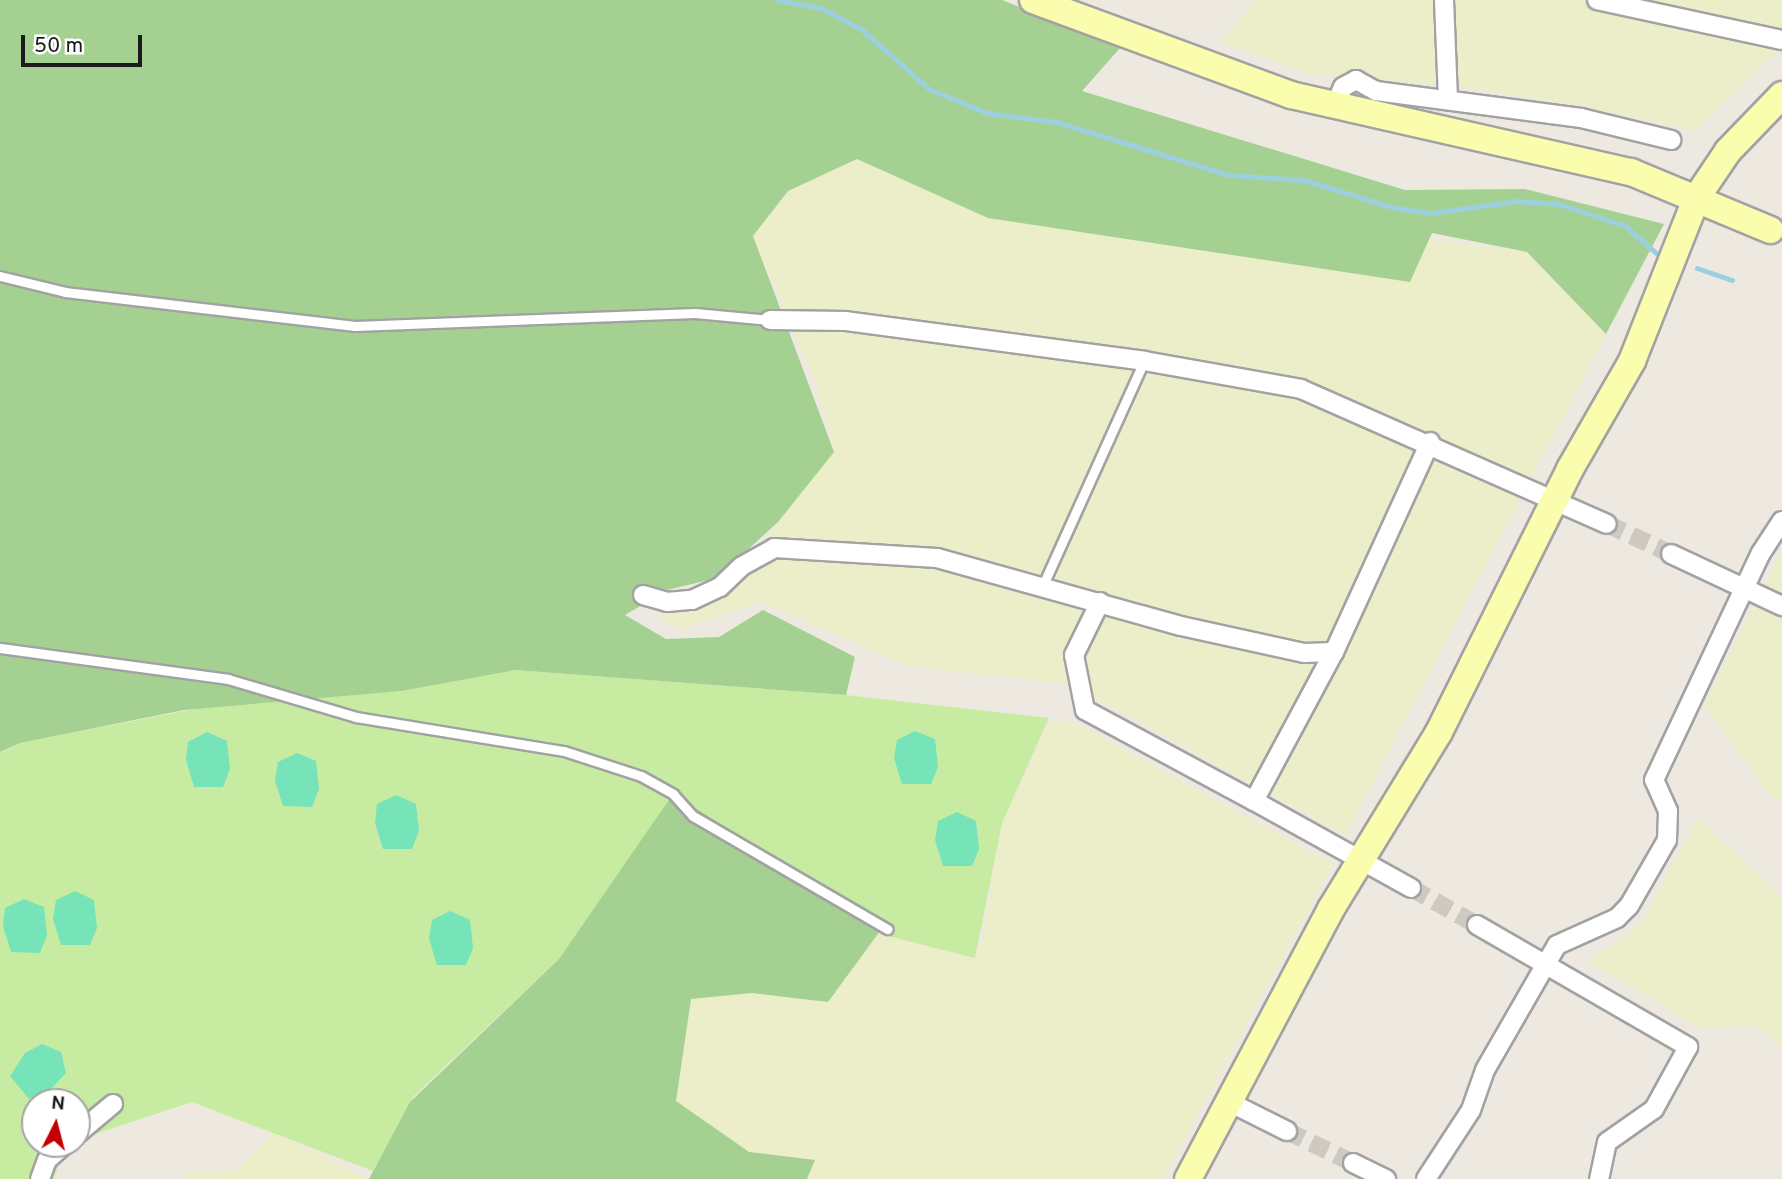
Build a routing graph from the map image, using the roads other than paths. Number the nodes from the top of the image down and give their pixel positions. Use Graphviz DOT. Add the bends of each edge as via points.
graph roads {
  1 [pos="1033,0"];
  2 [pos="1444,0"];
  3 [pos="1597,0"];
  4 [pos="1782,40"];
  5 [pos="1782,95"];
  6 [pos="1448,100"];
  7 [pos="1336,104"];
  8 [pos="1671,140"];
  9 [pos="1697,197"];
  10 [pos="1770,230"];
  11 [pos="0,276"];
  12 [pos="770,320"];
  13 [pos="1144,361"];
  14 [pos="1430,442"];
  15 [pos="1554,500"];
  16 [pos="1782,521"];
  17 [pos="1607,524"];
  18 [pos="1671,554"];
  19 [pos="1042,587"];
  20 [pos="1745,589"];
  21 [pos="643,595"];
  22 [pos="1100,603"];
  23 [pos="1782,606"];
  24 [pos="0,648"];
  25 [pos="1334,652"];
  26 [pos="1254,801"];
  27 [pos="1360,860"];
  28 [pos="1411,888"];
  29 [pos="1477,925"];
  30 [pos="887,929"];
  31 [pos="1545,964"];
  32 [pos="1229,1102"];
  33 [pos="113,1104"];
  34 [pos="91,1122"];
  35 [pos="1287,1131"];
  36 [pos="49,1158"];
  37 [pos="1353,1163"];
  38 [pos="40,1179"];
  39 [pos="1188,1179"];
  40 [pos="1386,1179"];
  41 [pos="1426,1179"];
  42 [pos="1599,1179"];
  1 -- 7 [label="street" via="1291,95"];
  2 -- 6 [label="street"];
  3 -- 4 [label="street"];
  5 -- 9 [label="street" via="1728,151"];
  6 -- 7 [label="street" via="1376,91 1356,80 1343,87"];
  6 -- 8 [label="street" via="1581,118"];
  7 -- 9 [label="street" via="1573,157"];
  9 -- 10 [label="street"];
  9 -- 15 [label="street" via="1646,333"];
  11 -- 12 [label="lane" via="65,292 355,326 695,313"];
  12 -- 13 [label="street" via="846,321"];
  13 -- 14 [label="street" via="1301,389"];
  13 -- 19 [label="lane"];
  14 -- 15 [label="street"];
  14 -- 25 [label="street"];
  15 -- 17 [label="street"];
  15 -- 27 [label="street" via="1439,732"];
  16 -- 20 [label="street"];
  18 -- 20 [label="street"];
  19 -- 21 [label="street" via="937,558 774,548 742,566 720,587 692,600 667,602"];
  19 -- 22 [label="street"];
  20 -- 23 [label="street"];
  20 -- 31 [label="street" via="1654,780 1668,811 1667,840 1629,906 1598,929 1566,937"];
  22 -- 25 [label="street" via="1304,653"];
  22 -- 26 [label="street" via="1074,655 1085,710"];
  24 -- 30 [label="lane" via="228,679 356,717 564,751 641,776 673,794 693,816"];
  25 -- 26 [label="street"];
  26 -- 27 [label="street"];
  27 -- 28 [label="street"];
  27 -- 32 [label="street"];
  29 -- 31 [label="street"];
  31 -- 41 [label="street" via="1485,1070 1471,1110"];
  31 -- 42 [label="street" via="1688,1048 1654,1109 1607,1142"];
  32 -- 35 [label="street"];
  32 -- 39 [label="street"];
  33 -- 34 [label="street"];
  36 -- 38 [label="street"];
  37 -- 40 [label="street"];
}
